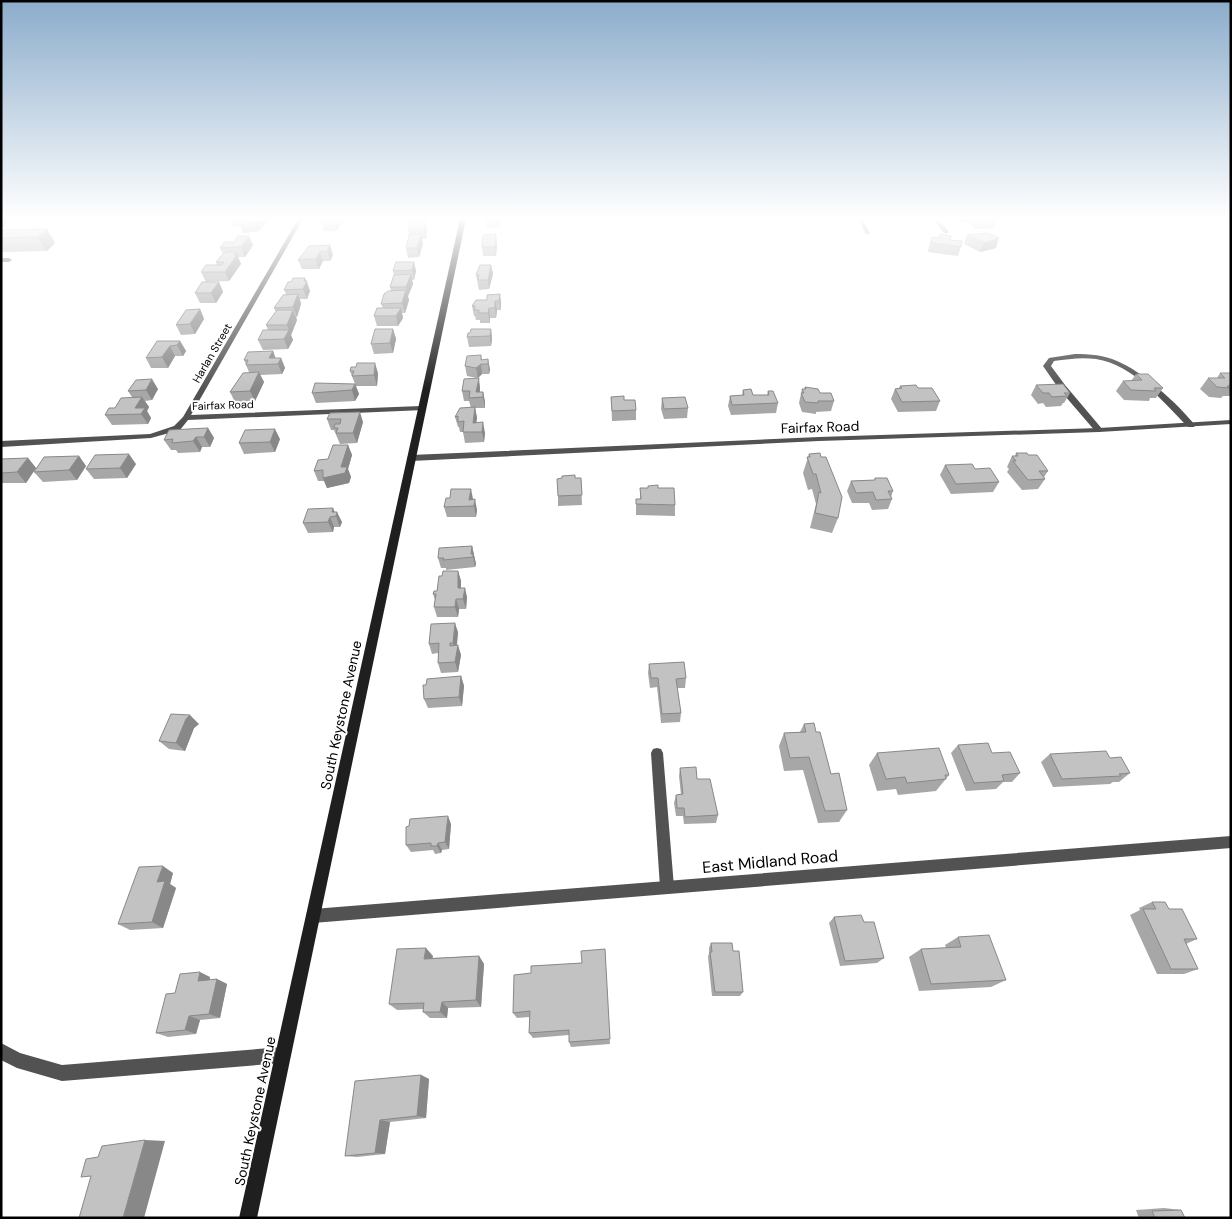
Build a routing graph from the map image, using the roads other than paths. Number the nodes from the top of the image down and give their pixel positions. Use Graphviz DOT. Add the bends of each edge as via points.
graph roads {
  1 [pos="268,276"];
  2 [pos="451,276"];
  3 [pos="422,408"];
  4 [pos="186,418"];
  5 [pos="1231,422"];
  6 [pos="1191,425"];
  7 [pos="1099,430"];
  8 [pos="1,444"];
  9 [pos="411,458"];
  10 [pos="657,753"];
  11 [pos="1231,842"];
  12 [pos="667,888"];
  13 [pos="313,916"];
  14 [pos="1,1051"];
  15 [pos="283,1055"];
  16 [pos="248,1218"];
  1 -- 4 [label="street, Harlan Street"];
  2 -- 3 [label="main road, South Keystone Avenue"];
  3 -- 4 [label="street, Fairfax Road"];
  3 -- 9 [label="main road, South Keystone Avenue"];
  4 -- 8 [label="street, Fairfax Road" via="176,428 151,436"];
  5 -- 6 [label="street, Fairfax Road"];
  6 -- 7 [label="street, Fairfax Road"];
  6 -- 7 [label="street" via="1119,362 1084,355 1051,359 1047,366"];
  7 -- 9 [label="street, Fairfax Road"];
  9 -- 13 [label="main road, South Keystone Avenue"];
  10 -- 12 [label="street"];
  11 -- 12 [label="street, East Midland Road"];
  12 -- 13 [label="street, East Midland Road"];
  13 -- 15 [label="main road, South Keystone Avenue"];
  14 -- 15 [label="street" via="17,1060 62,1073"];
  15 -- 16 [label="main road, South Keystone Avenue"];
}
